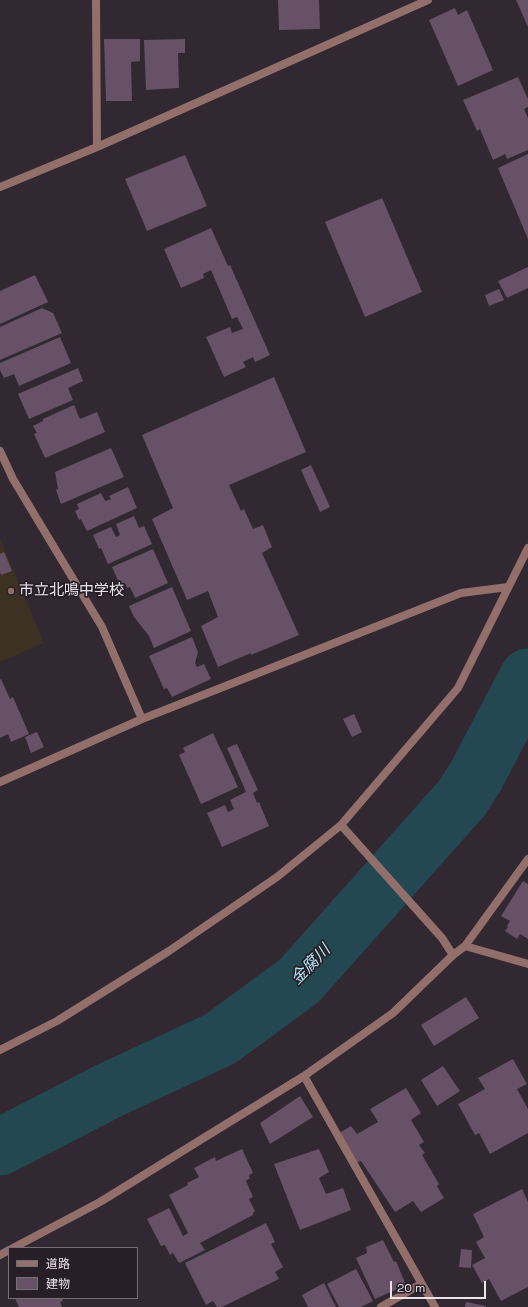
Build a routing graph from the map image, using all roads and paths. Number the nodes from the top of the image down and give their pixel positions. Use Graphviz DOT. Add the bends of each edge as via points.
graph roads {
  1 [pos="96,0"];
  2 [pos="428,0"];
  3 [pos="97,147"];
  4 [pos="0,186"];
  5 [pos="0,451"];
  6 [pos="528,548"];
  7 [pos="508,587"];
  8 [pos="142,719"];
  9 [pos="0,782"];
  10 [pos="341,826"];
  11 [pos="528,859"];
  12 [pos="465,946"];
  13 [pos="453,955"];
  14 [pos="528,964"];
  15 [pos="0,1050"];
  16 [pos="304,1076"];
  17 [pos="15,1247"];
  18 [pos="421,1284"];
  19 [pos="381,1307"];
  20 [pos="435,1307"];
  1 -- 3 [label="street"];
  2 -- 3 [label="street"];
  3 -- 4 [label="street"];
  5 -- 8 [label="street" via="13,480 102,627"];
  6 -- 7 [label="street"];
  7 -- 8 [label="street" via="461,593"];
  7 -- 10 [label="street" via="458,688"];
  8 -- 9 [label="street"];
  10 -- 13 [label="street" via="442,938"];
  10 -- 15 [label="street" via="277,877 169,951 56,1021"];
  11 -- 12 [label="street"];
  12 -- 13 [label="street"];
  12 -- 14 [label="street"];
  13 -- 16 [label="street" via="393,1013"];
  16 -- 17 [label="street" via="100,1202"];
  16 -- 18 [label="street"];
  18 -- 19 [label="street"];
  18 -- 20 [label="street"];
}
